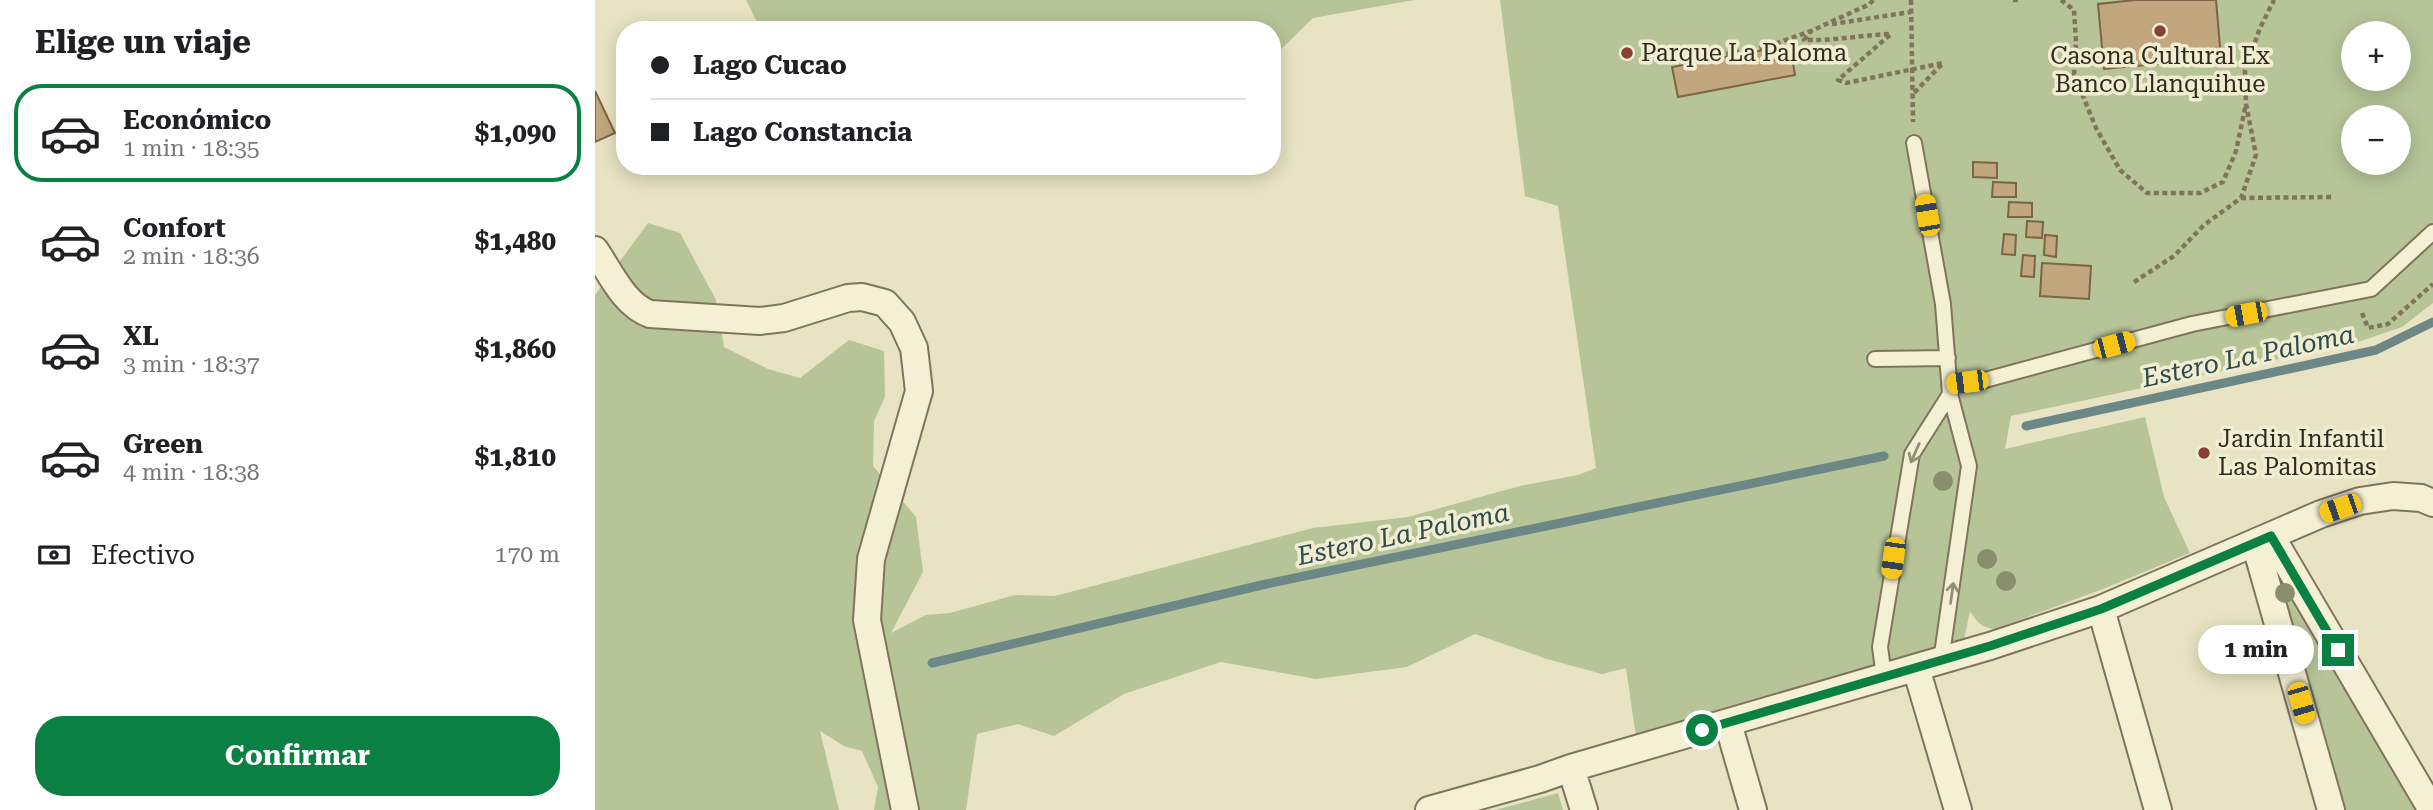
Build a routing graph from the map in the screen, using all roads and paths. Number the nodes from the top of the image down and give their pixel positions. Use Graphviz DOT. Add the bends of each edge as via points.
graph roads {
  1 [pos="1873,0"];
  2 [pos="1911,0"];
  3 [pos="2013,0"];
  4 [pos="2020,0"];
  5 [pos="2061,0"];
  6 [pos="2274,0"];
  7 [pos="1911,12"];
  8 [pos="1811,31"];
  9 [pos="1684,61"];
  10 [pos="1912,70"];
  11 [pos="2246,104"];
  12 [pos="1914,143"];
  13 [pos="2331,197"];
  14 [pos="2241,198"];
  15 [pos="2433,232"];
  16 [pos="595,250"];
  17 [pos="2134,282"];
  18 [pos="2433,284"];
  19 [pos="2354,292"];
  20 [pos="1948,358"];
  21 [pos="1875,359"];
  22 [pos="1950,389"];
  23 [pos="2433,503"];
  24 [pos="2263,539"];
  25 [pos="2101,609"];
  26 [pos="1929,664"];
  27 [pos="1885,677"];
  28 [pos="1728,723"];
  29 [pos="1571,768"];
  30 [pos="905,810"];
  31 [pos="1429,810"];
  32 [pos="1584,810"];
  33 [pos="1753,810"];
  34 [pos="1958,810"];
  35 [pos="2158,810"];
  36 [pos="2331,810"];
  37 [pos="2432,810"];
  1 -- 8 [label="path"];
  2 -- 7 [label="path"];
  3 -- 4 [label="path"];
  5 -- 11 [label="path" via="2074,10 2074,74 2096,128 2120,170 2147,193 2200,193 2223,182 2236,151"];
  6 -- 11 [label="path" via="2245,70"];
  7 -- 8 [label="path"];
  7 -- 10 [label="path"];
  8 -- 9 [label="path" via="1766,47"];
  8 -- 10 [label="path" via="1804,40 1891,34 1838,80 1846,83"];
  10 -- 10 [label="path" via="1922,68 1943,63 1912,95"];
  11 -- 14 [label="path" via="2256,155"];
  12 -- 20 [label="lane"];
  13 -- 14 [label="path"];
  14 -- 17 [label="path" via="2204,225 2174,256"];
  15 -- 19 [label="lane" via="2371,289"];
  16 -- 30 [label="street" via="629,300 650,314 760,321 862,297 885,303 902,322 914,348 919,391 871,559 867,620"];
  18 -- 19 [label="path" via="2388,324 2368,328"];
  19 -- 22 [label="lane" via="2192,324"];
  20 -- 21 [label="lane"];
  20 -- 22 [label="lane"];
  26 -- 22 [label="lane, one-way" via="1969,466"];
  22 -- 27 [label="lane, one-way" via="1912,454 1880,647"];
  23 -- 24 [label="street" via="2393,496 2360,501"];
  24 -- 25 [label="street"];
  24 -- 36 [label="street"];
  24 -- 37 [label="street"];
  25 -- 26 [label="street"];
  25 -- 35 [label="street"];
  26 -- 27 [label="street"];
  26 -- 34 [label="street"];
  27 -- 28 [label="street"];
  28 -- 29 [label="street"];
  28 -- 33 [label="street"];
  29 -- 31 [label="street"];
  29 -- 32 [label="street"];
}
